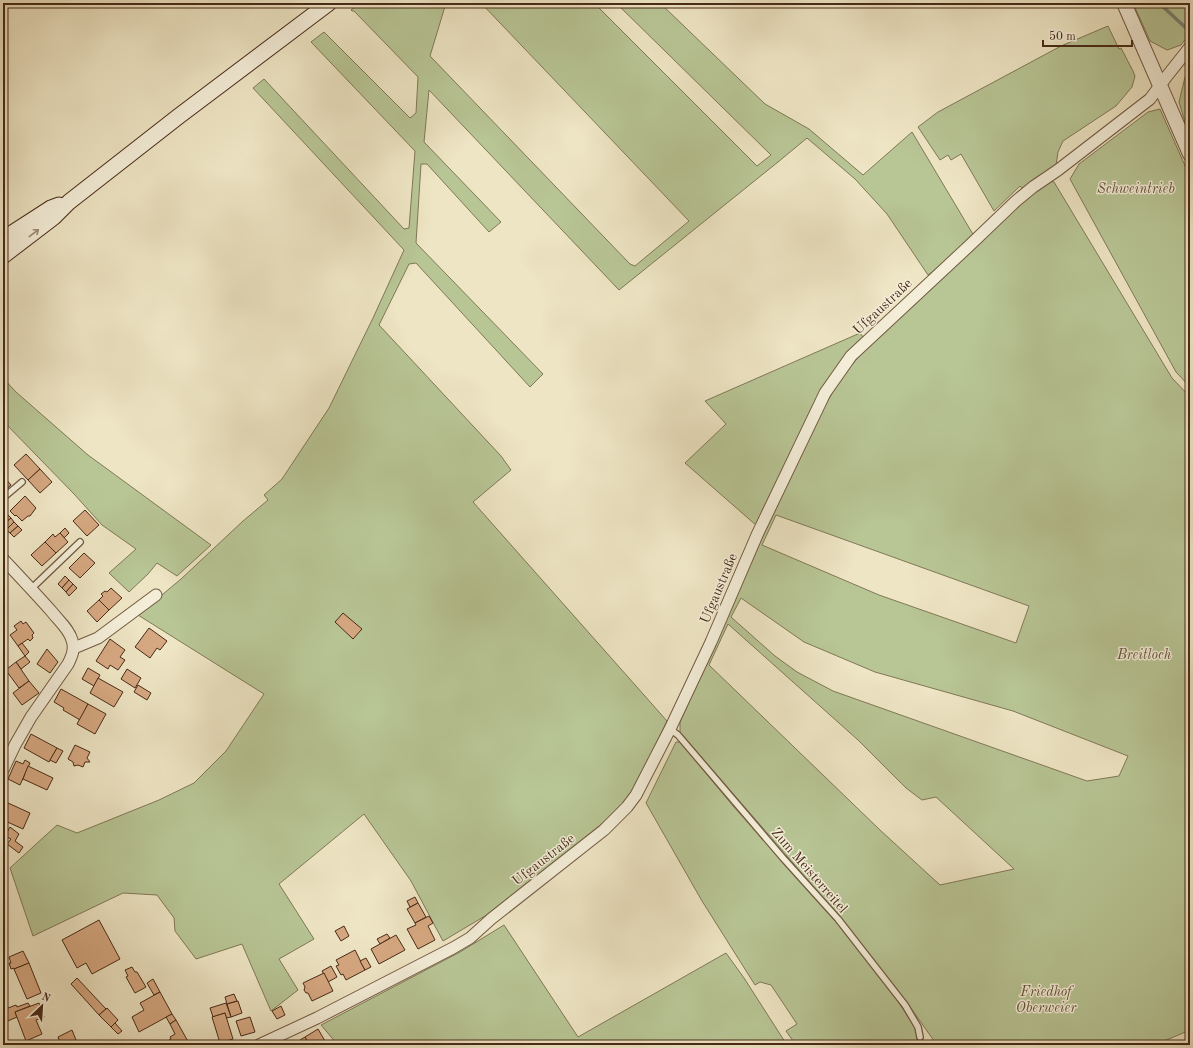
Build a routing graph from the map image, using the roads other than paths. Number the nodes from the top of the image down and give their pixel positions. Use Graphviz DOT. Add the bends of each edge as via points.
graph roads {
  1 [pos="329,3"];
  2 [pos="1124,3"];
  3 [pos="1190,47"];
  4 [pos="1160,86"];
  5 [pos="1190,154"];
  6 [pos="69,202"];
  7 [pos="3,239"];
  8 [pos="3,256"];
  9 [pos="22,482"];
  10 [pos="3,498"];
  11 [pos="80,542"];
  12 [pos="3,559"];
  13 [pos="31,589"];
  14 [pos="156,595"];
  15 [pos="74,648"];
  16 [pos="670,729"];
  17 [pos="3,770"];
  18 [pos="920,1037"];
  19 [pos="259,1045"];
  1 -- 6 [label="main road"];
  2 -- 4 [label="street"];
  3 -- 4 [label="street, Ufgaustraße"];
  4 -- 5 [label="street"];
  4 -- 16 [label="street, Ufgaustraße" via="1150,99 1058,170 1033,186 851,356 825,393 757,535"];
  6 -- 7 [label="main road" via="51,208"];
  8 -- 6 [label="main road, one-way" via="54,217"];
  9 -- 10 [label="lane"];
  11 -- 13 [label="lane"];
  12 -- 13 [label="street"];
  13 -- 15 [label="street" via="68,630"];
  14 -- 15 [label="street" via="98,638"];
  15 -- 17 [label="street" via="68,664 31,717"];
  16 -- 18 [label="lane, Zum Meisterreitel" via="678,735 838,919 905,1005 918,1027"];
  16 -- 19 [label="street, Ufgaustraße" via="636,795 616,819 470,938"];
}
